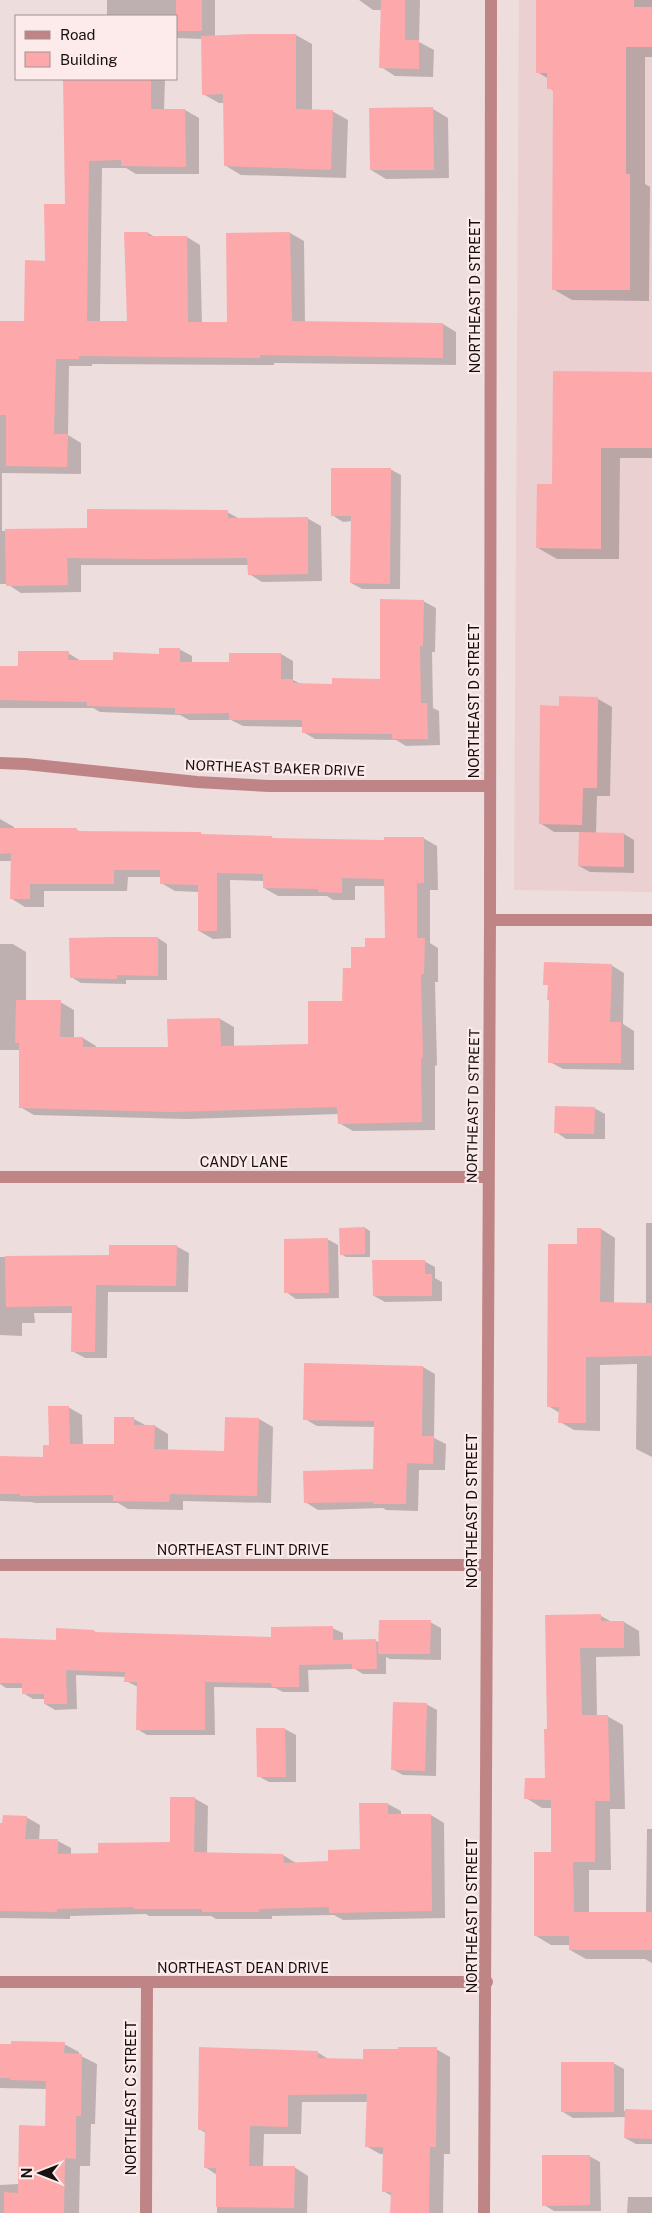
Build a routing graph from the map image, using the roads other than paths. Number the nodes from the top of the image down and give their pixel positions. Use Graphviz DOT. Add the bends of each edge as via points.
graph roads {
  1 [pos="491,0"];
  2 [pos="0,763"];
  3 [pos="489,786"];
  4 [pos="490,920"];
  5 [pos="652,920"];
  6 [pos="487,1177"];
  7 [pos="0,1178"];
  8 [pos="487,1565"];
  9 [pos="0,1566"];
  10 [pos="0,1982"];
  11 [pos="487,1982"];
  12 [pos="147,1983"];
  13 [pos="146,2213"];
  14 [pos="484,2213"];
  1 -- 3 [label="street, NORTHEAST D STREET"];
  2 -- 3 [label="street, NORTHEAST BAKER DRIVE" via="269,786"];
  3 -- 4 [label="street, NORTHEAST D STREET"];
  4 -- 5 [label="street"];
  4 -- 6 [label="street, NORTHEAST D STREET"];
  6 -- 7 [label="street, CANDY LANE"];
  6 -- 8 [label="street, NORTHEAST D STREET"];
  8 -- 9 [label="street, NORTHEAST FLINT DRIVE"];
  8 -- 11 [label="street, NORTHEAST D STREET"];
  10 -- 12 [label="street, NORTHEAST DEAN DRIVE"];
  11 -- 12 [label="street, NORTHEAST DEAN DRIVE"];
  11 -- 14 [label="street, NORTHEAST D STREET"];
  12 -- 13 [label="street, NORTHEAST C STREET"];
}
